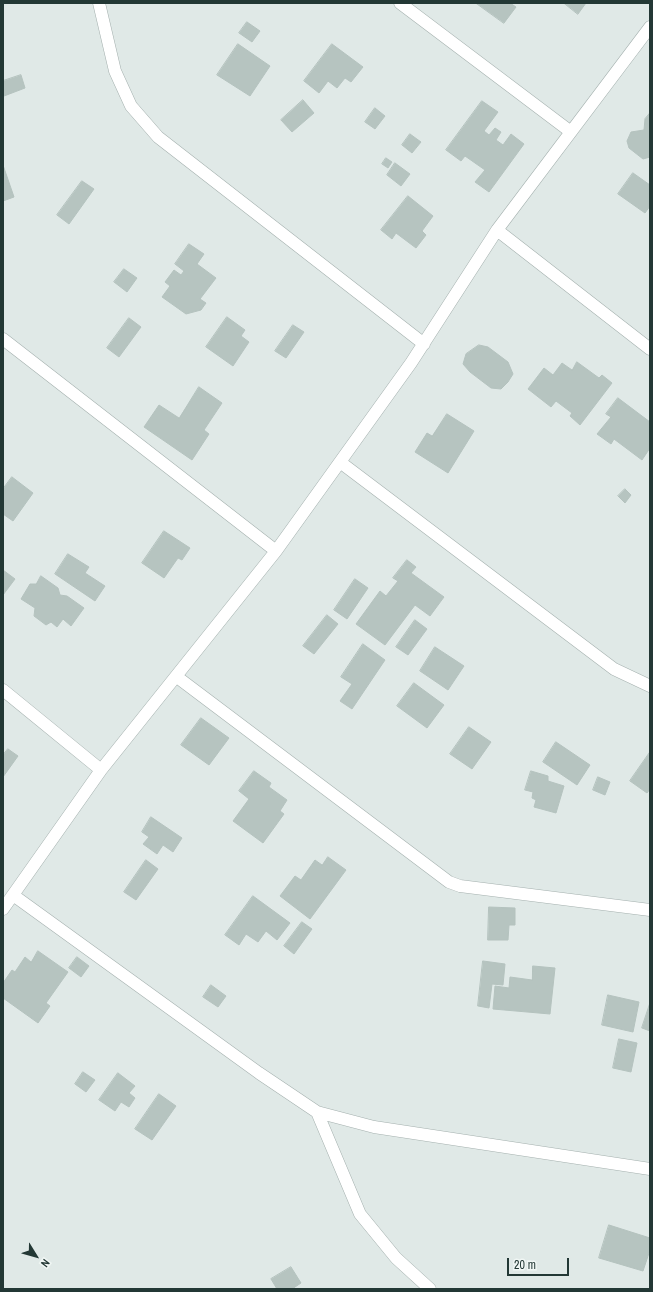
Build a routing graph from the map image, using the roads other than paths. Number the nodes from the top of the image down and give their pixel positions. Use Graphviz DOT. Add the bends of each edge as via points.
graph roads {
  1 [pos="99,3"];
  2 [pos="400,3"];
  3 [pos="650,27"];
  4 [pos="571,132"];
  5 [pos="497,230"];
  6 [pos="3,339"];
  7 [pos="424,344"];
  8 [pos="650,349"];
  9 [pos="340,462"];
  10 [pos="276,552"];
  11 [pos="177,677"];
  12 [pos="650,686"];
  13 [pos="3,690"];
  14 [pos="101,770"];
  15 [pos="13,894"];
  16 [pos="3,909"];
  17 [pos="650,910"];
  18 [pos="317,1112"];
  19 [pos="650,1168"];
  20 [pos="430,1289"];
  1 -- 7 [label="street" via="115,71 131,106 158,137"];
  2 -- 4 [label="street"];
  3 -- 4 [label="street"];
  4 -- 5 [label="street"];
  5 -- 7 [label="street"];
  5 -- 8 [label="street"];
  6 -- 10 [label="street"];
  7 -- 9 [label="street"];
  9 -- 10 [label="street"];
  9 -- 12 [label="street" via="614,669"];
  10 -- 11 [label="street"];
  11 -- 14 [label="street"];
  11 -- 17 [label="street" via="449,882 460,886"];
  13 -- 14 [label="street"];
  14 -- 15 [label="street"];
  15 -- 16 [label="street"];
  15 -- 18 [label="street" via="258,1073"];
  18 -- 19 [label="street" via="374,1127"];
  18 -- 20 [label="street" via="360,1214 396,1258"];
}
